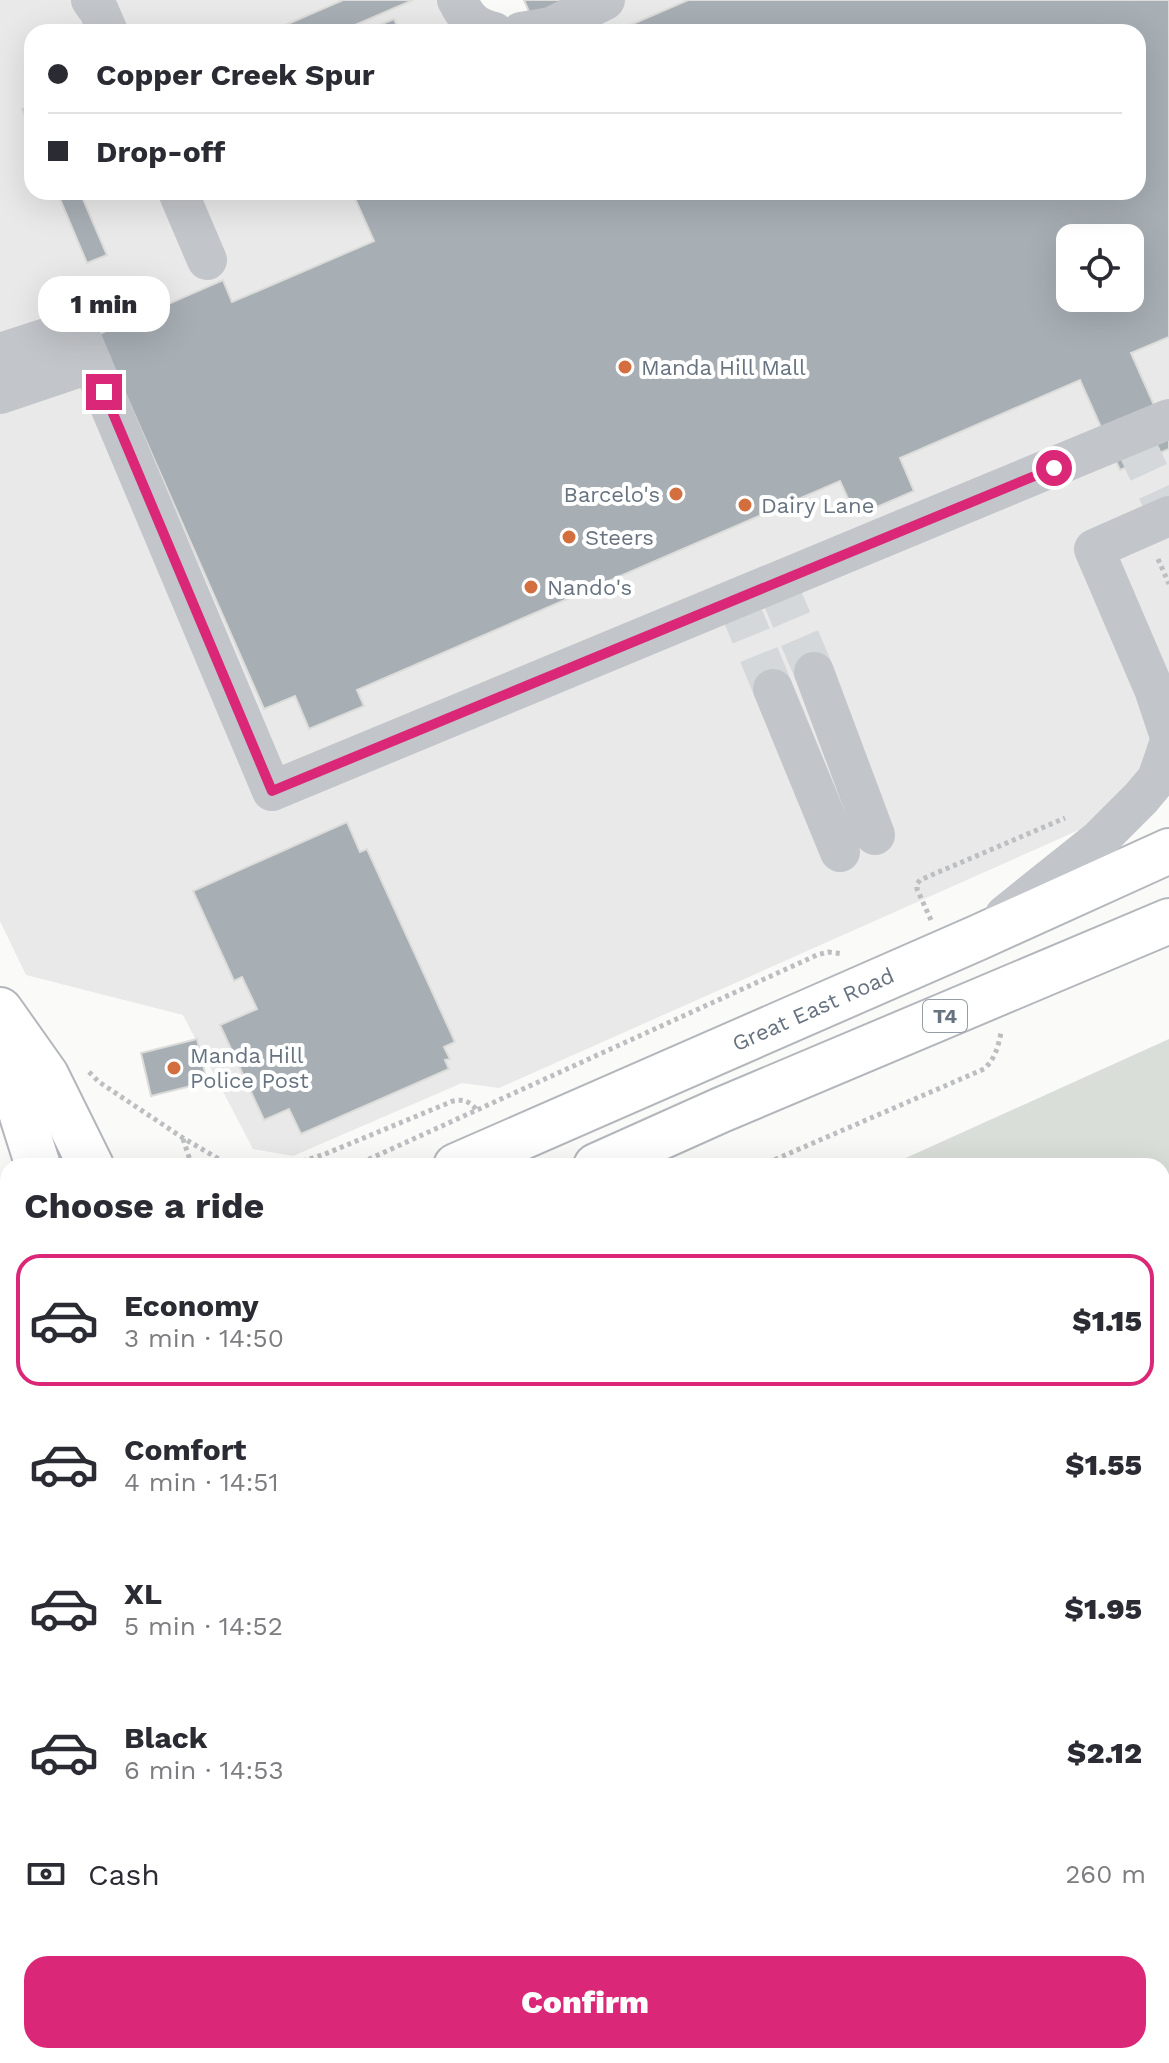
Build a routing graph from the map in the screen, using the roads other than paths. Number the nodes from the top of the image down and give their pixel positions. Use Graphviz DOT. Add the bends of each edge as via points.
graph roads {
  1 [pos="457,0"];
  2 [pos="605,0"];
  3 [pos="475,24"];
  4 [pos="557,24"];
  5 [pos="181,200"];
  6 [pos="207,260"];
  7 [pos="84,345"];
  8 [pos="0,353"];
  9 [pos="0,394"];
  10 [pos="1169,419"];
  11 [pos="1169,516"];
  12 [pos="814,672"];
  13 [pos="773,689"];
  14 [pos="1169,734"];
  15 [pos="1169,744"];
  16 [pos="875,835"];
  17 [pos="1162,850"];
  18 [pos="840,852"];
  19 [pos="1169,921"];
  20 [pos="977,938"];
  21 [pos="0,1010"];
  22 [pos="0,1021"];
  23 [pos="63,1109"];
  24 [pos="35,1158"];
  25 [pos="87,1158"];
  26 [pos="111,1158"];
  27 [pos="474,1158"];
  28 [pos="614,1158"];
  1 -- 3 [label="lane"];
  2 -- 4 [label="lane"];
  5 -- 6 [label="lane"];
  7 -- 8 [label="lane"];
  7 -- 9 [label="lane"];
  7 -- 10 [label="lane" via="272,791"];
  11 -- 14 [label="lane" via="1094,549"];
  12 -- 16 [label="lane"];
  13 -- 18 [label="lane"];
  15 -- 20 [label="lane" via="1157,779 1141,798 1100,839"];
  17 -- 20 [label="main road, Great East Road"];
  19 -- 28 [label="main road, T4"];
  20 -- 27 [label="main road, Great East Road"];
  21 -- 23 [label="main road"];
  22 -- 24 [label="main road"];
  23 -- 25 [label="main road"];
  23 -- 26 [label="main road" via="96,1133"];
}
